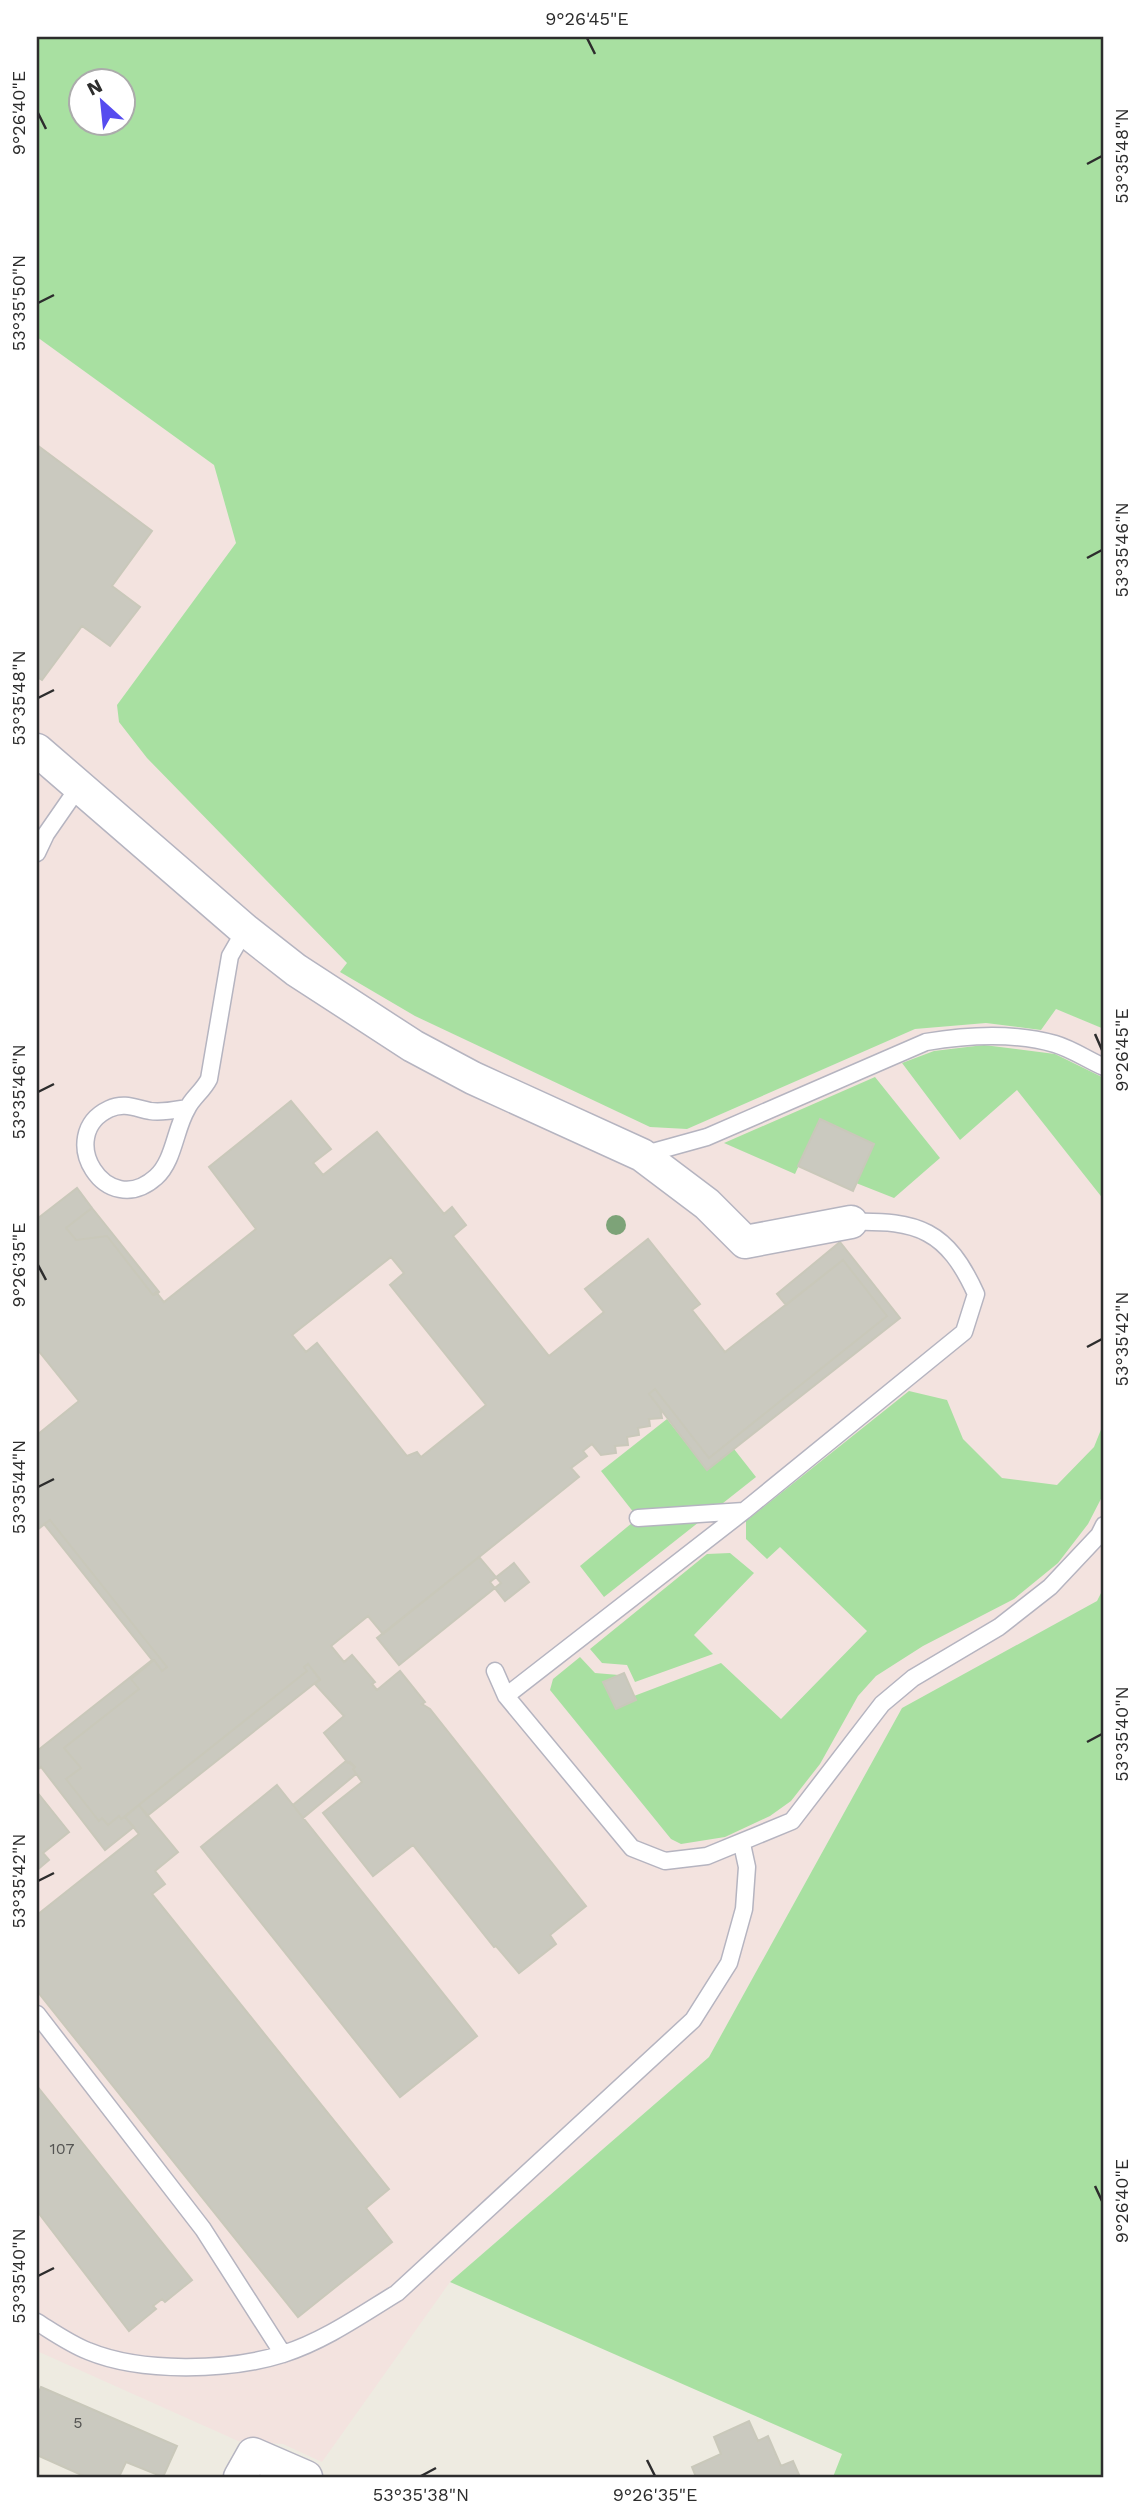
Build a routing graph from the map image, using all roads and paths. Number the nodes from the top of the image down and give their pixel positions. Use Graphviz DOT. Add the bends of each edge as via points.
graph roads {
  1 [pos="37,750"];
  2 [pos="80,785"];
  3 [pos="37,853"];
  4 [pos="245,930"];
  5 [pos="1104,1067"];
  6 [pos="187,1108"];
  7 [pos="642,1155"];
  8 [pos="851,1222"];
  9 [pos="744,1511"];
  10 [pos="638,1518"];
  11 [pos="1104,1525"];
  12 [pos="495,1671"];
  13 [pos="506,1696"];
  14 [pos="741,1844"];
  15 [pos="37,2014"];
  16 [pos="37,2322"];
  17 [pos="284,2354"];
  18 [pos="240,2477"];
  19 [pos="306,2477"];
  1 -- 2 [label="street"];
  2 -- 3 [label="lane"];
  2 -- 4 [label="street"];
  4 -- 6 [label="lane" via="230,956 209,1079"];
  4 -- 7 [label="street" via="345,1004 413,1046"];
  5 -- 7 [label="lane" via="1056,1044 1031,1040 961,1036 926,1042 707,1137"];
  6 -- 6 [label="lane" via="160,1111 125,1104 97,1118 85,1142 96,1177 126,1189 145,1185 158,1175"];
  7 -- 8 [label="street" via="707,1204 745,1242"];
  8 -- 9 [label="lane" via="900,1223 930,1232 950,1251 976,1294 964,1332"];
  9 -- 10 [label="lane"];
  9 -- 13 [label="lane"];
  11 -- 14 [label="lane" via="1050,1587 999,1627 913,1678 882,1704 792,1821"];
  12 -- 13 [label="lane"];
  13 -- 14 [label="lane" via="632,1848 665,1861 707,1856"];
  14 -- 17 [label="lane" via="747,1867 744,1909 729,1963 693,2020 397,2293 349,2323"];
  15 -- 17 [label="lane" via="203,2229"];
  16 -- 17 [label="lane" via="88,2351 139,2366 197,2367"];
  18 -- 19 [label="street" via="253,2454"];
}
